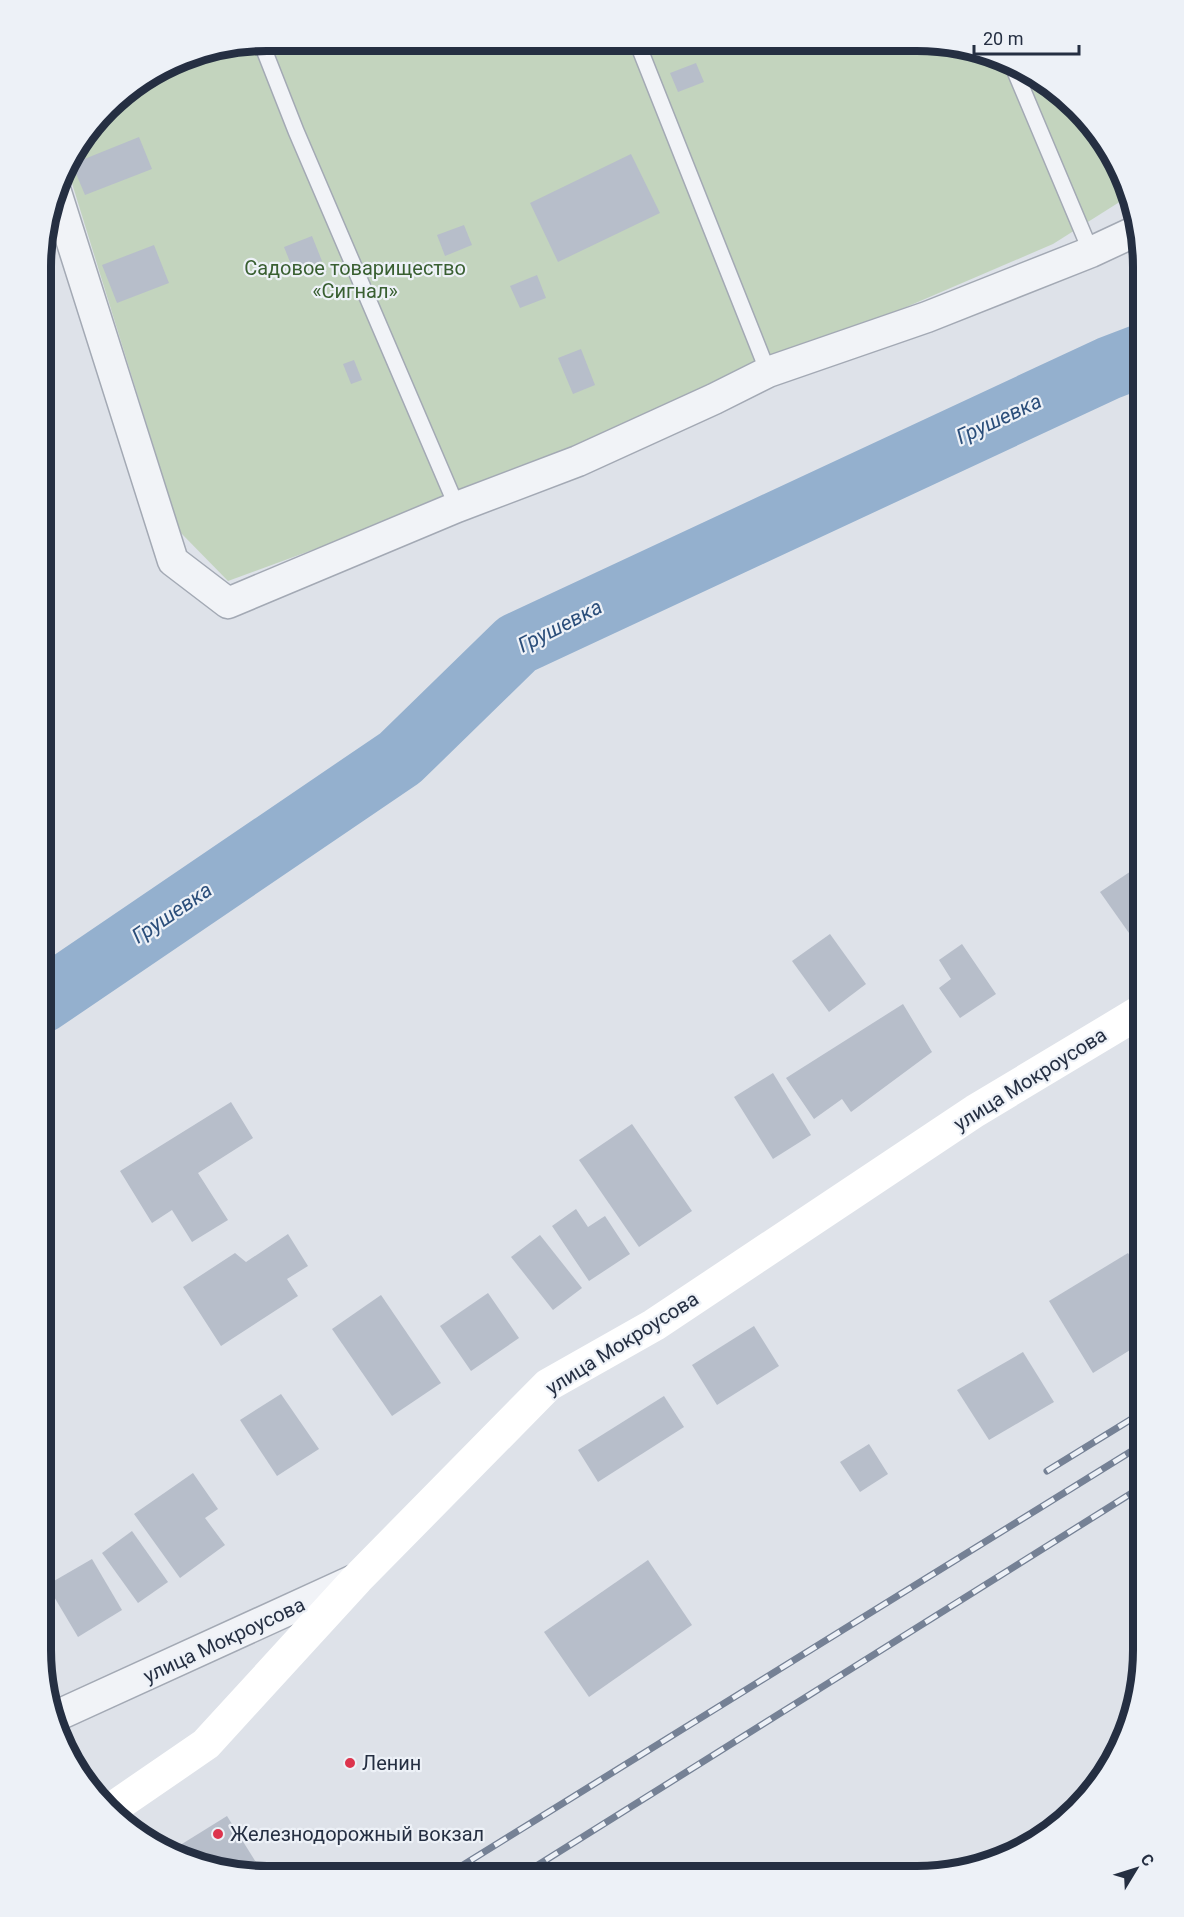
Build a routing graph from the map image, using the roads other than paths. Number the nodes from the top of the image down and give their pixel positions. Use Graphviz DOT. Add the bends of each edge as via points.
graph roads {
  1 [pos="265,51"];
  2 [pos="642,51"];
  3 [pos="1017,76"];
  4 [pos="60,205"];
  5 [pos="1130,234"];
  6 [pos="1091,252"];
  7 [pos="768,372"];
  8 [pos="457,507"];
  9 [pos="1133,1016"];
  10 [pos="357,1579"];
  11 [pos="60,1714"];
  12 [pos="117,1805"];
  1 -- 8 [label="lane"];
  2 -- 7 [label="lane"];
  3 -- 6 [label="lane"];
  4 -- 8 [label="street" via="173,561 228,603"];
  5 -- 6 [label="street"];
  6 -- 7 [label="street" via="927,317"];
  7 -- 8 [label="street" via="578,461"];
  9 -- 10 [label="street, улица Мокроусова" via="975,1111 654,1325 548,1385"];
  10 -- 11 [label="street, улица Мокроусова"];
  10 -- 12 [label="street" via="206,1744"];
}
